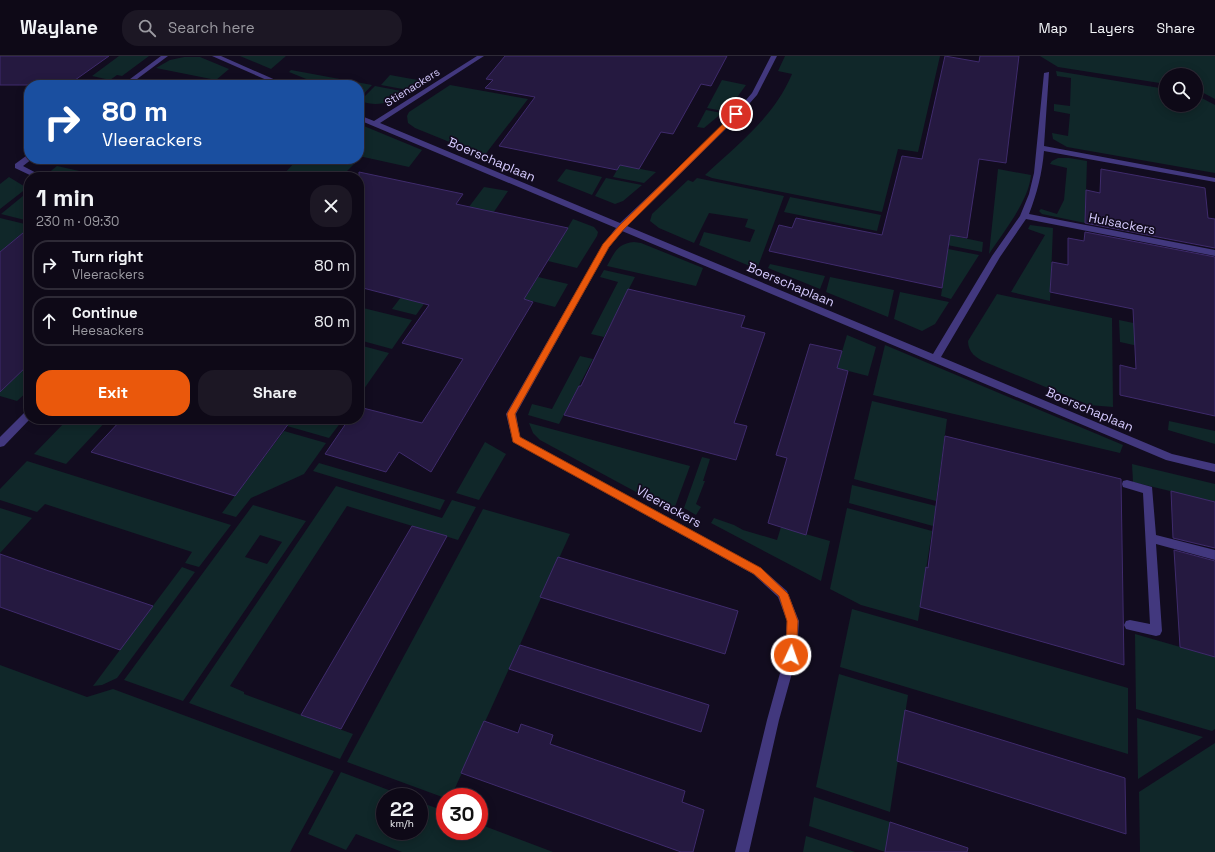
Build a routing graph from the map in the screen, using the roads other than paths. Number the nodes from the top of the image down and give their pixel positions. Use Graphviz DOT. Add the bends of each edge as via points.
graph roads {
  1 [pos="165,56"];
  2 [pos="215,56"];
  3 [pos="481,56"];
  4 [pos="774,56"];
  5 [pos="1047,73"];
  6 [pos="133,80"];
  7 [pos="272,80"];
  8 [pos="364,119"];
  9 [pos="375,123"];
  10 [pos="1041,148"];
  11 [pos="24,162"];
  12 [pos="30,172"];
  13 [pos="1215,180"];
  14 [pos="1024,216"];
  15 [pos="622,227"];
  16 [pos="1215,253"];
  17 [pos="935,359"];
  18 [pos="24,419"];
  19 [pos="0,443"];
  20 [pos="1215,468"];
  21 [pos="1128,484"];
  22 [pos="1150,538"];
  23 [pos="1215,554"];
  24 [pos="1130,625"];
  25 [pos="742,852"];
  1 -- 6 [label="street"];
  2 -- 7 [label="street"];
  3 -- 9 [label="street, Stienackers"];
  4 -- 15 [label="street, Vleerackers" via="755,94 730,122"];
  5 -- 10 [label="street"];
  8 -- 9 [label="street, Boerschaplaan"];
  9 -- 15 [label="street, Boerschaplaan"];
  10 -- 13 [label="street"];
  10 -- 14 [label="street" via="1035,187"];
  11 -- 12 [label="street" via="18,166"];
  14 -- 16 [label="street, Hulsackers"];
  14 -- 17 [label="street" via="996,256"];
  15 -- 17 [label="street, Boerschaplaan"];
  15 -- 25 [label="street, Vleerackers" via="598,259 511,414 516,439 757,571 783,594 793,621 791,655"];
  17 -- 20 [label="street, Boerschaplaan" via="1170,457"];
  18 -- 19 [label="street"];
  21 -- 22 [label="street" via="1148,490"];
  22 -- 23 [label="street"];
  22 -- 24 [label="street" via="1156,631"];
}
